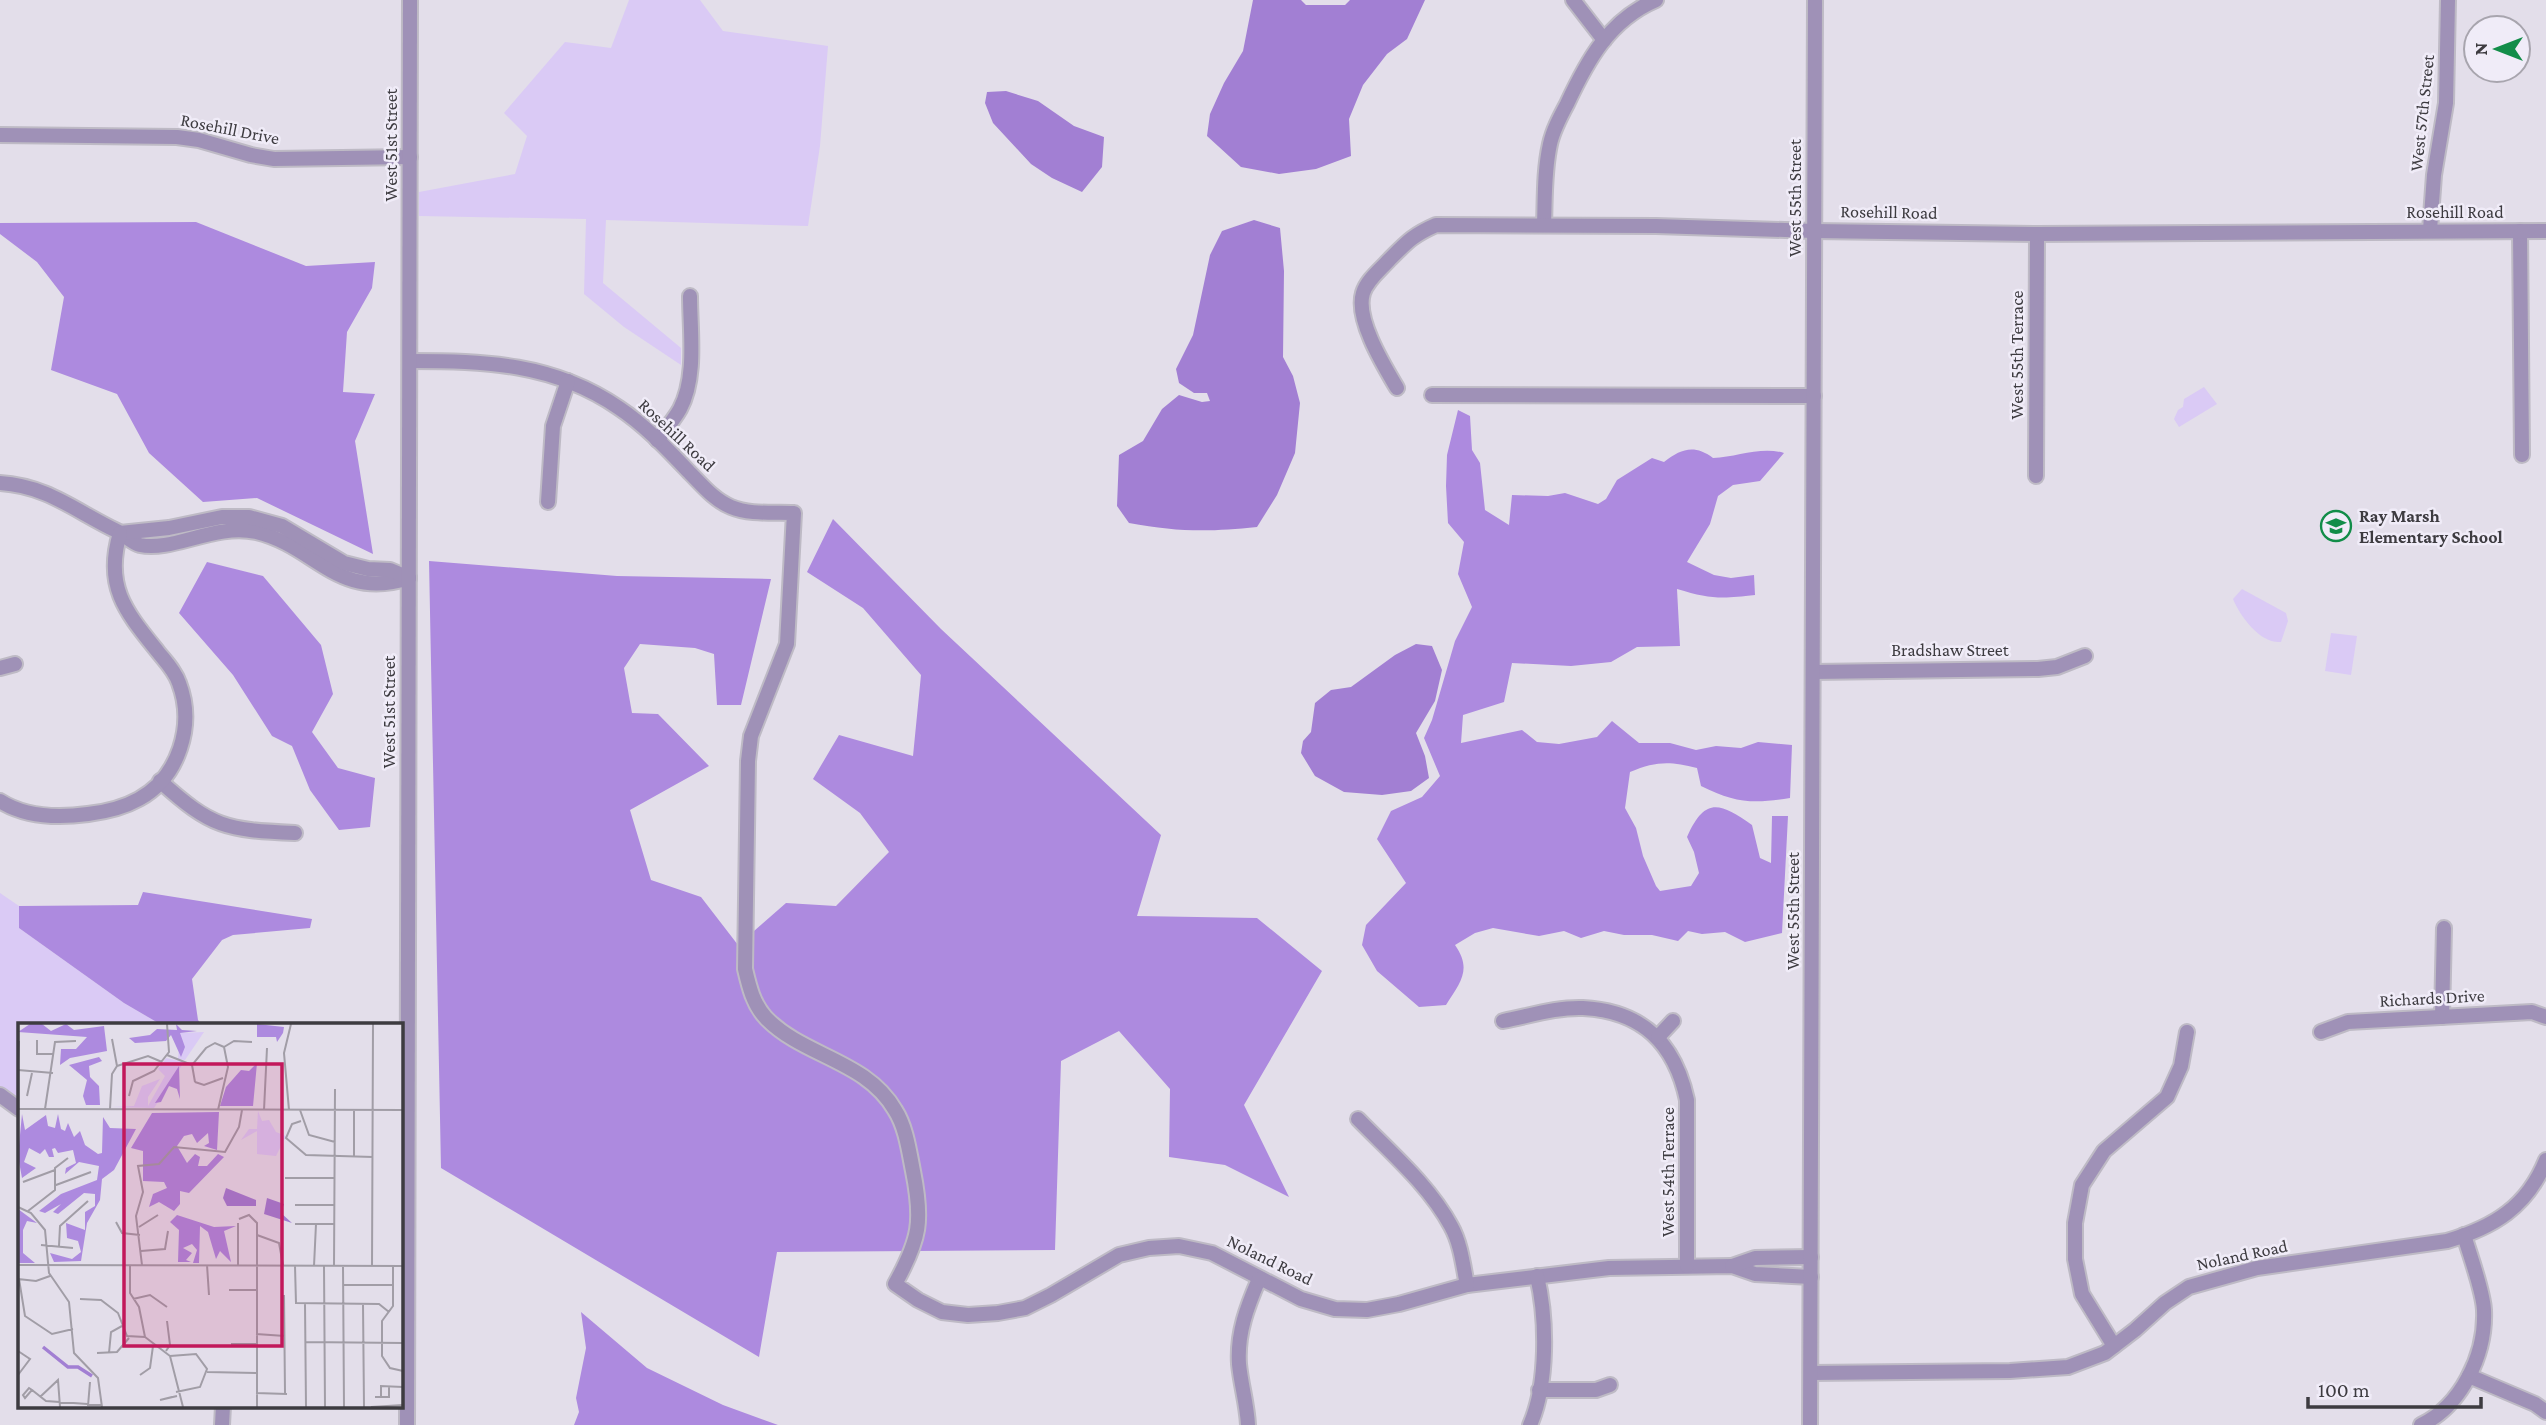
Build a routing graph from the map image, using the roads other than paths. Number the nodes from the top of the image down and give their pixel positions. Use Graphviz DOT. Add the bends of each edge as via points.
graph roads {
  1 [pos="410,0"];
  2 [pos="1573,0"];
  3 [pos="1656,0"];
  4 [pos="1815,0"];
  5 [pos="2448,0"];
  6 [pos="1604,40"];
  7 [pos="0,135"];
  8 [pos="410,158"];
  9 [pos="1545,225"];
  10 [pos="1814,230"];
  11 [pos="2430,230"];
  12 [pos="2520,231"];
  13 [pos="2546,231"];
  14 [pos="2037,234"];
  15 [pos="690,296"];
  16 [pos="410,361"];
  17 [pos="568,381"];
  18 [pos="1397,388"];
  19 [pos="1432,396"];
  20 [pos="1814,396"];
  21 [pos="657,440"];
  22 [pos="2522,455"];
  23 [pos="2036,476"];
  24 [pos="0,483"];
  25 [pos="548,502"];
  26 [pos="120,533"];
  27 [pos="409,578"];
  28 [pos="2085,656"];
  29 [pos="15,664"];
  30 [pos="0,668"];
  31 [pos="1813,672"];
  32 [pos="160,780"];
  33 [pos="4,803"];
  34 [pos="0,820"];
  35 [pos="295,833"];
  36 [pos="2444,928"];
  37 [pos="2442,1017"];
  38 [pos="2546,1017"];
  39 [pos="1503,1021"];
  40 [pos="1673,1021"];
  41 [pos="2187,1032"];
  42 [pos="2321,1032"];
  43 [pos="1658,1037"];
  44 [pos="0,1095"];
  45 [pos="18,1108"];
  46 [pos="1358,1119"];
  47 [pos="2546,1160"];
  48 [pos="2464,1236"];
  49 [pos="1811,1257"];
  50 [pos="1687,1266"];
  51 [pos="1732,1266"];
  52 [pos="1537,1276"];
  53 [pos="1811,1277"];
  54 [pos="1259,1279"];
  55 [pos="895,1284"];
  56 [pos="1467,1285"];
  57 [pos="2114,1346"];
  58 [pos="1811,1373"];
  59 [pos="2469,1376"];
  60 [pos="1610,1385"];
  61 [pos="1539,1390"];
  62 [pos="2546,1412"];
  63 [pos="407,1425"];
  64 [pos="1248,1425"];
  65 [pos="1530,1425"];
  66 [pos="1811,1425"];
  67 [pos="2421,1425"];
  1 -- 8 [label="street, West 51st Street"];
  2 -- 6 [label="street"];
  3 -- 6 [label="street" via="1629,15"];
  4 -- 10 [label="street, West 55th Street"];
  5 -- 11 [label="street, West 57th Street" via="2447,90"];
  6 -- 9 [label="street" via="1554,131 1545,172"];
  7 -- 8 [label="street, Rosehill Drive" via="177,137 274,159"];
  8 -- 16 [label="street, West 51st Street"];
  9 -- 10 [label="street, Rosehill Road"];
  9 -- 18 [label="street, Rosehill Road" via="1436,225 1413,235 1368,282 1361,306"];
  10 -- 14 [label="street, Rosehill Road"];
  10 -- 20 [label="street, West 55th Street"];
  11 -- 12 [label="street, Rosehill Road"];
  11 -- 14 [label="street, Rosehill Road"];
  12 -- 13 [label="street, Rosehill Road"];
  12 -- 22 [label="street"];
  14 -- 23 [label="street, West 55th Terrace"];
  15 -- 21 [label="street" via="686,395"];
  16 -- 17 [label="street, Rosehill Road" via="504,363"];
  16 -- 27 [label="street, West 51st Street"];
  17 -- 21 [label="street, Rosehill Road" via="619,408"];
  17 -- 25 [label="street" via="553,426"];
  19 -- 20 [label="street"];
  20 -- 31 [label="street, West 55th Street"];
  21 -- 55 [label="street, Rosehill Road" via="721,501 746,511 794,513 788,644 751,736 748,761 745,969 765,1017 794,1039 867,1077 896,1111 920,1217 916,1242"];
  24 -- 26 [label="street" via="36,488"];
  26 -- 27 [label="street" via="139,545 171,542 198,528 278,533 322,568 352,580 391,584"];
  26 -- 32 [label="street" via="114,578 122,604 172,669 184,702 182,743 176,761"];
  27 -- 63 [label="street, West 51st Street"];
  28 -- 31 [label="street, Bradshaw Street" via="2038,669"];
  29 -- 30 [label="street"];
  31 -- 49 [label="street, West 55th Street"];
  32 -- 33 [label="street" via="141,798 94,813 47,817"];
  32 -- 35 [label="street" via="219,824"];
  33 -- 34 [label="street"];
  36 -- 37 [label="street"];
  37 -- 38 [label="street, Richards Drive" via="2532,1012"];
  37 -- 42 [label="street, Richards Drive" via="2348,1022"];
  39 -- 43 [label="street, West 54th Terrace" via="1583,1008 1627,1018"];
  40 -- 43 [label="street"];
  41 -- 57 [label="street" via="2181,1066 2167,1097 2104,1151 2082,1185 2075,1259 2082,1294"];
  43 -- 50 [label="street, West 54th Terrace" via="1679,1072 1687,1100"];
  44 -- 45 [label="street"];
  46 -- 56 [label="street" via="1436,1202 1452,1228"];
  47 -- 48 [label="street, Noland Road" via="2538,1180 2518,1206"];
  48 -- 57 [label="street, Noland Road" via="2257,1268 2189,1287"];
  48 -- 59 [label="street" via="2484,1310"];
  49 -- 51 [label="street, Noland Road" via="1755,1258"];
  49 -- 53 [label="street, West 55th Street"];
  50 -- 51 [label="street, Noland Road"];
  50 -- 52 [label="street, Noland Road"];
  51 -- 53 [label="street, Noland Road" via="1755,1274"];
  52 -- 56 [label="street, Noland Road"];
  52 -- 61 [label="street" via="1545,1339"];
  53 -- 58 [label="street, West 55th Street"];
  54 -- 55 [label="street, Noland Road" via="1212,1253 1179,1247 1119,1255 1025,1308 998,1313 943,1312"];
  54 -- 56 [label="street, Noland Road" via="1335,1309 1367,1310"];
  54 -- 64 [label="street" via="1239,1339"];
  57 -- 58 [label="street, Noland Road" via="2068,1367"];
  58 -- 66 [label="street, West 55th Street"];
  59 -- 62 [label="street"];
  59 -- 67 [label="street" via="2439,1416"];
  60 -- 61 [label="street" via="1596,1390"];
  61 -- 65 [label="street"];
}
